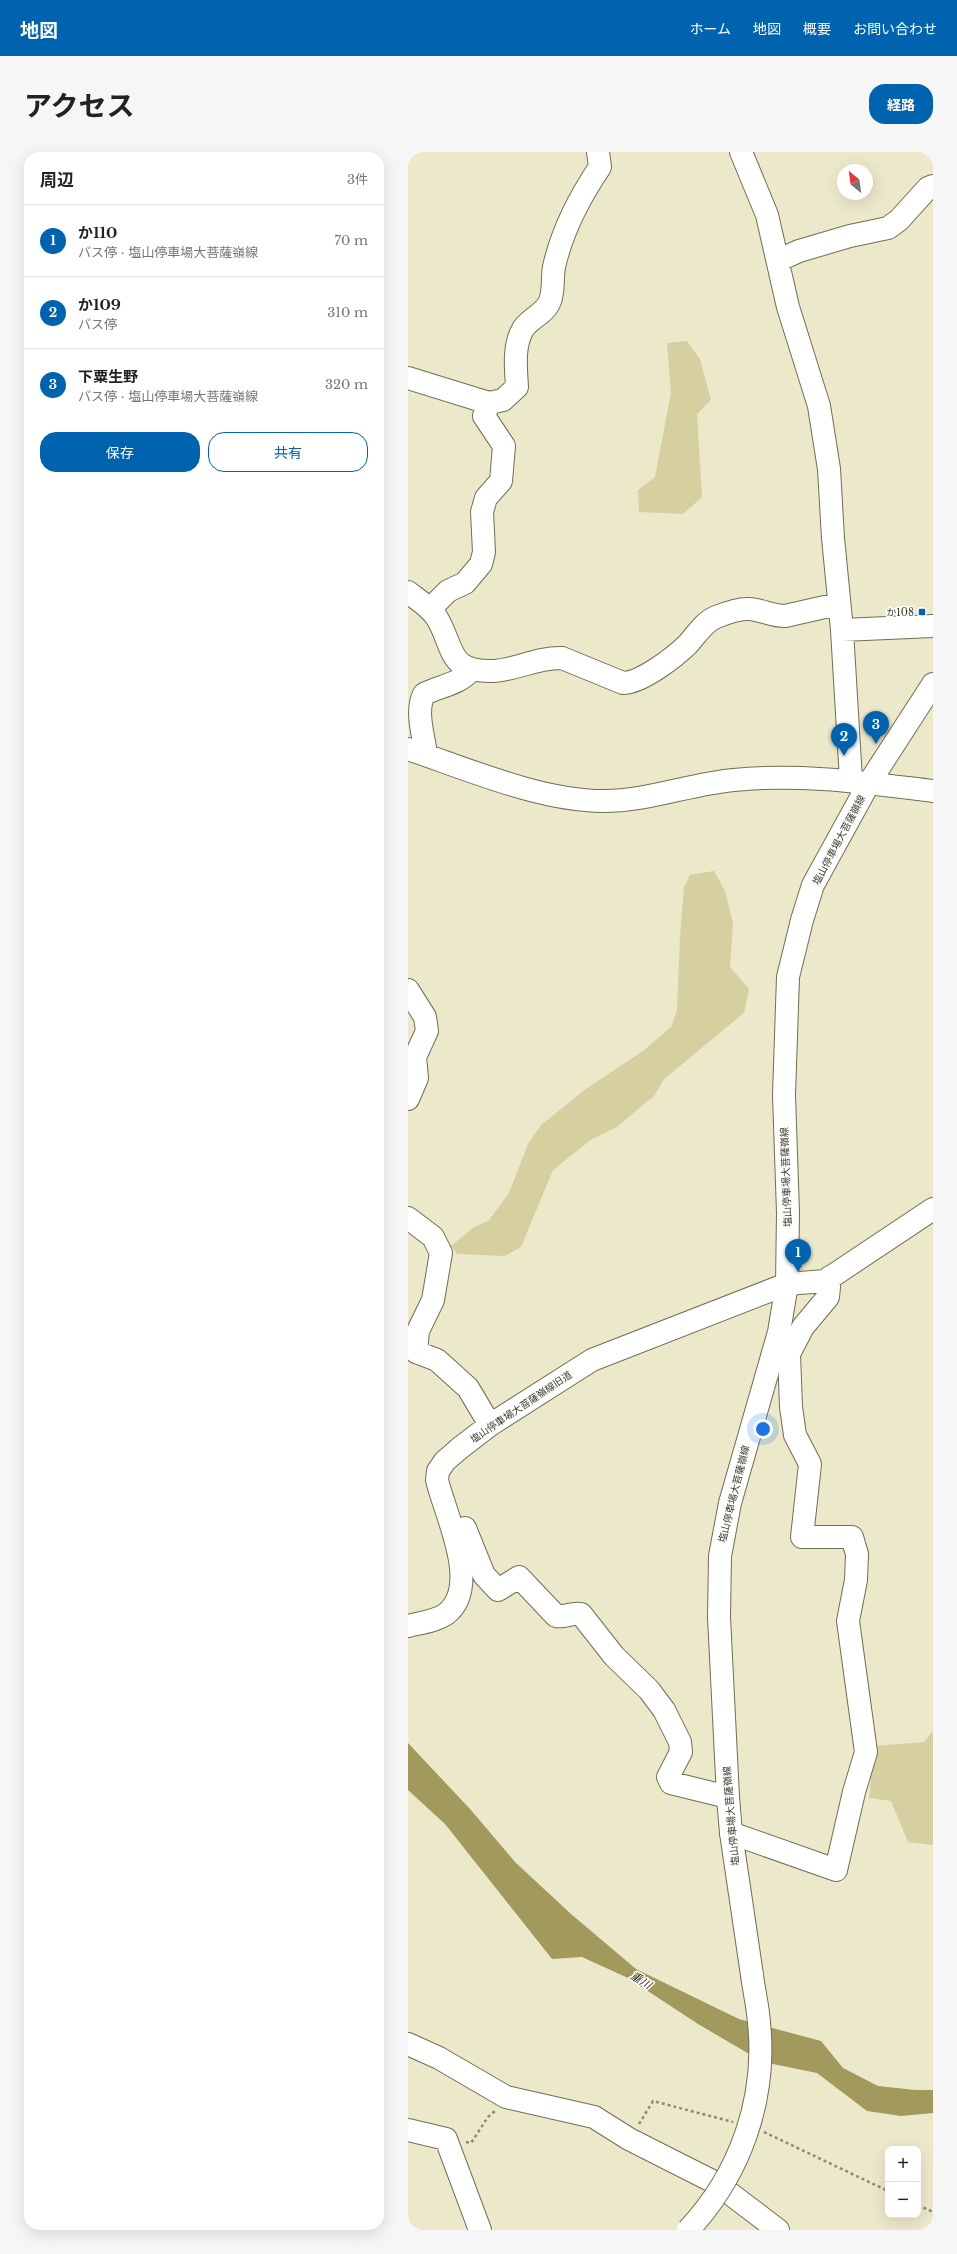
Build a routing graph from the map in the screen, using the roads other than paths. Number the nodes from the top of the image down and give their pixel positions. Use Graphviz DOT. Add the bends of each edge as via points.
graph roads {
  1 [pos="598,152"];
  2 [pos="741,152"];
  3 [pos="933,186"];
  4 [pos="779,260"];
  5 [pos="408,378"];
  6 [pos="489,403"];
  7 [pos="408,592"];
  8 [pos="838,604"];
  9 [pos="430,609"];
  10 [pos="933,626"];
  11 [pos="842,630"];
  12 [pos="472,669"];
  13 [pos="933,684"];
  14 [pos="417,752"];
  15 [pos="860,782"];
  16 [pos="933,791"];
  17 [pos="408,990"];
  18 [pos="408,1099"];
  19 [pos="933,1209"];
  20 [pos="408,1218"];
  21 [pos="830,1277"];
  22 [pos="787,1284"];
  23 [pos="412,1353"];
  24 [pos="490,1425"];
  25 [pos="440,1493"];
  26 [pos="408,1626"];
  27 [pos="728,1797"];
  28 [pos="731,1834"];
  29 [pos="408,2044"];
  30 [pos="408,2130"];
  31 [pos="480,2230"];
  32 [pos="688,2230"];
  33 [pos="778,2230"];
  1 -- 6 [label="street" via="600,167 580,196 562,241 554,268 550,300 545,310 523,329 516,354 517,387 503,400"];
  2 -- 4 [label="street" via="767,215"];
  3 -- 4 [label="street" via="888,228 799,251"];
  4 -- 8 [label="street" via="788,308 819,406 829,469"];
  5 -- 6 [label="street"];
  6 -- 9 [label="street" via="484,416 504,446 501,481 486,498 482,512 484,552 481,564 465,583 448,591"];
  7 -- 9 [label="street"];
  8 -- 11 [label="street"];
  8 -- 12 [label="street" via="785,616 749,609 715,617 706,623 687,645 660,666 629,683 623,683 562,658 494,671"];
  9 -- 12 [label="street" via="459,663"];
  10 -- 11 [label="street"];
  11 -- 15 [label="street"];
  12 -- 14 [label="street" via="465,678 455,684 424,694 421,701"];
  13 -- 15 [label="street, 塩山停車場大菩薩嶺線"];
  14 -- 15 [label="street" via="534,791 602,801 635,799 733,780 787,776"];
  15 -- 16 [label="street"];
  15 -- 22 [label="street, 塩山停車場大菩薩嶺線" via="813,885 788,977 784,1095 788,1213"];
  17 -- 18 [label="street" via="425,1017 427,1031 415,1057 417,1078"];
  19 -- 21 [label="street, 塩山停車場大菩薩嶺線旧道"];
  20 -- 23 [label="street" via="433,1237 441,1254 433,1300 418,1331"];
  21 -- 22 [label="street, 塩山停車場大菩薩嶺線旧道" via="825,1281"];
  21 -- 28 [label="street" via="828,1297 803,1327 790,1354 791,1407 795,1435 810,1464 802,1538 852,1537 857,1554 856,1580 848,1621 866,1752 836,1870"];
  22 -- 24 [label="street, 塩山停車場大菩薩嶺線旧道" via="601,1356"];
  22 -- 27 [label="street, 塩山停車場大菩薩嶺線" via="780,1332 730,1503 720,1556 719,1617"];
  23 -- 24 [label="street" via="436,1360 468,1388"];
  24 -- 25 [label="street, 塩山停車場大菩薩嶺線旧道" via="445,1461 438,1471"];
  25 -- 26 [label="street, 塩山停車場大菩薩嶺線旧道" via="458,1548 462,1571 459,1594 446,1614"];
  25 -- 27 [label="street" via="451,1491 484,1575 498,1590 519,1577 556,1616 563,1618 576,1613 581,1614 614,1656 649,1690 664,1710 680,1742 681,1752 668,1777 671,1782"];
  27 -- 28 [label="street, 塩山停車場大菩薩嶺線"];
  28 -- 32 [label="street, 塩山停車場大菩薩嶺線, bridge" via="760,2032 757,2092 740,2151 728,2177 707,2210"];
  29 -- 33 [label="street" via="439,2058 506,2097 594,2118 629,2139 716,2183"];
  30 -- 31 [label="street" via="446,2140"];
}
